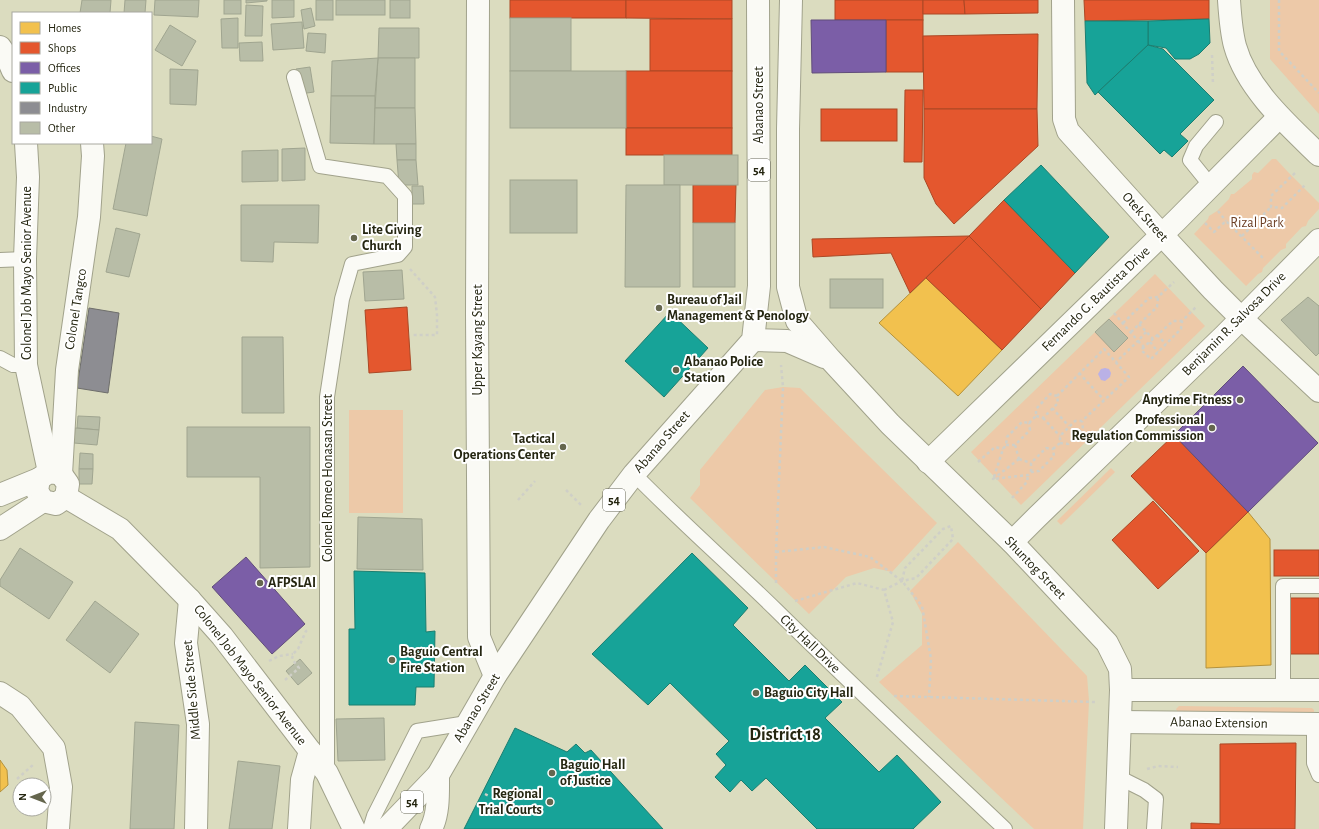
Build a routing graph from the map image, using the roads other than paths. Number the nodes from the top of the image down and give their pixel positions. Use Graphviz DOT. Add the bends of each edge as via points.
graph roads {
  1 [pos="478,0"];
  2 [pos="758,0"];
  3 [pos="791,0"];
  4 [pos="1063,0"];
  5 [pos="1229,0"];
  6 [pos="294,77"];
  7 [pos="1279,117"];
  8 [pos="1216,122"];
  9 [pos="759,129"];
  10 [pos="788,129"];
  11 [pos="26,144"];
  12 [pos="92,144"];
  13 [pos="1319,155"];
  14 [pos="1211,186"];
  15 [pos="1162,235"];
  16 [pos="1319,240"];
  17 [pos="25,259"];
  18 [pos="0,260"];
  19 [pos="1241,318"];
  20 [pos="753,340"];
  21 [pos="0,358"];
  22 [pos="830,359"];
  23 [pos="26,365"];
  24 [pos="1319,392"];
  25 [pos="928,462"];
  26 [pos="634,474"];
  27 [pos="50,475"];
  28 [pos="0,495"];
  29 [pos="66,497"];
  30 [pos="44,502"];
  31 [pos="0,528"];
  32 [pos="1012,542"];
  33 [pos="1319,586"];
  34 [pos="190,600"];
  35 [pos="495,676"];
  36 [pos="1121,690"];
  37 [pos="1283,690"];
  38 [pos="1319,690"];
  39 [pos="0,692"];
  40 [pos="1120,722"];
  41 [pos="467,723"];
  42 [pos="1317,724"];
  43 [pos="310,752"];
  44 [pos="327,774"];
  45 [pos="438,775"];
  46 [pos="1319,775"];
  47 [pos="1118,777"];
  48 [pos="58,829"];
  49 [pos="196,829"];
  50 [pos="299,829"];
  51 [pos="354,829"];
  52 [pos="370,829"];
  53 [pos="386,829"];
  54 [pos="431,829"];
  55 [pos="1005,829"];
  56 [pos="1116,829"];
  57 [pos="1154,829"];
  1 -- 35 [label="main road, Upper Kayang Street" via="479,638"];
  2 -- 9 [label="main road, Abanao Street / 54"];
  3 -- 10 [label="main road, 54"];
  4 -- 15 [label="main road, Otek Street" via="1064,119 1068,131"];
  5 -- 7 [label="main road" via="1231,26 1245,69 1260,94"];
  6 -- 44 [label="lane, Colonel Romeo Honasan Street" via="320,166 387,176 405,196 405,247 398,255 352,264 342,299 327,397"];
  7 -- 13 [label="main road"];
  7 -- 14 [label="main road, Fernando G. Bautista Drive"];
  8 -- 14 [label="lane" via="1196,146 1190,160"];
  9 -- 10 [label="main road"];
  9 -- 20 [label="main road, Abanao Street / 54" via="759,286"];
  10 -- 22 [label="main road, Shuntog Street / 54" via="788,287 797,321"];
  11 -- 17 [label="main road, Colonel Job Mayo Senior Avenue" via="28,176"];
  12 -- 27 [label="main road, Colonel Tangco" via="89,218"];
  14 -- 15 [label="main road, Fernando G. Bautista Drive"];
  15 -- 19 [label="main road, Otek Street"];
  15 -- 25 [label="main road, Fernando G. Bautista Drive"];
  16 -- 19 [label="main road, Benjamin R. Salvosa Drive"];
  17 -- 18 [label="lane"];
  17 -- 23 [label="main road, Colonel Job Mayo Senior Avenue"];
  19 -- 24 [label="main road, Otek Street"];
  19 -- 32 [label="main road, Benjamin R. Salvosa Drive"];
  20 -- 22 [label="main road, Shuntog Street" via="787,341"];
  20 -- 26 [label="main road, Abanao Street / 54"];
  21 -- 23 [label="lane" via="13,365"];
  22 -- 25 [label="main road, Shuntog Street"];
  23 -- 27 [label="main road, Colonel Job Mayo Senior Avenue"];
  25 -- 32 [label="main road, Shuntog Street"];
  26 -- 35 [label="main road, Abanao Street / 54" via="599,520"];
  26 -- 55 [label="lane, City Hall Drive"];
  27 -- 28 [label="main road"];
  27 -- 29 [label="main road, Colonel Job Mayo Senior Avenue" via="68,484"];
  27 -- 30 [label="main road, Colonel Job Mayo Senior Avenue" via="37,491"];
  29 -- 30 [label="main road" via="56,504"];
  29 -- 34 [label="main road, Colonel Job Mayo Senior Avenue" via="120,529"];
  30 -- 31 [label="main road"];
  32 -- 36 [label="main road, Shuntog Street" via="1107,643 1120,669"];
  33 -- 37 [label="lane" via="1283,586"];
  34 -- 43 [label="main road, Colonel Job Mayo Senior Avenue" via="222,636"];
  34 -- 49 [label="main road, Middle Side Street" via="186,642 198,724"];
  35 -- 41 [label="main road, Abanao Street / 54"];
  36 -- 37 [label="main road"];
  36 -- 40 [label="main road, Shuntog Street"];
  37 -- 38 [label="main road"];
  39 -- 48 [label="main road" via="20,706 54,748 61,787"];
  40 -- 42 [label="main road, Abanao Extension"];
  40 -- 47 [label="main road, Shuntog Street"];
  41 -- 45 [label="main road, Abanao Street / 54"];
  41 -- 52 [label="lane" via="417,731 374,816"];
  42 -- 46 [label="lane" via="1314,763"];
  43 -- 44 [label="main road, Colonel Job Mayo Senior Avenue"];
  43 -- 50 [label="main road" via="302,780"];
  44 -- 51 [label="main road, Colonel Job Mayo Senior Avenue"];
  45 -- 53 [label="main road, Abanao Street / 54"];
  45 -- 54 [label="main road" via="437,803"];
  47 -- 56 [label="main road, Shuntog Street"];
  47 -- 57 [label="lane" via="1156,799"];
}
